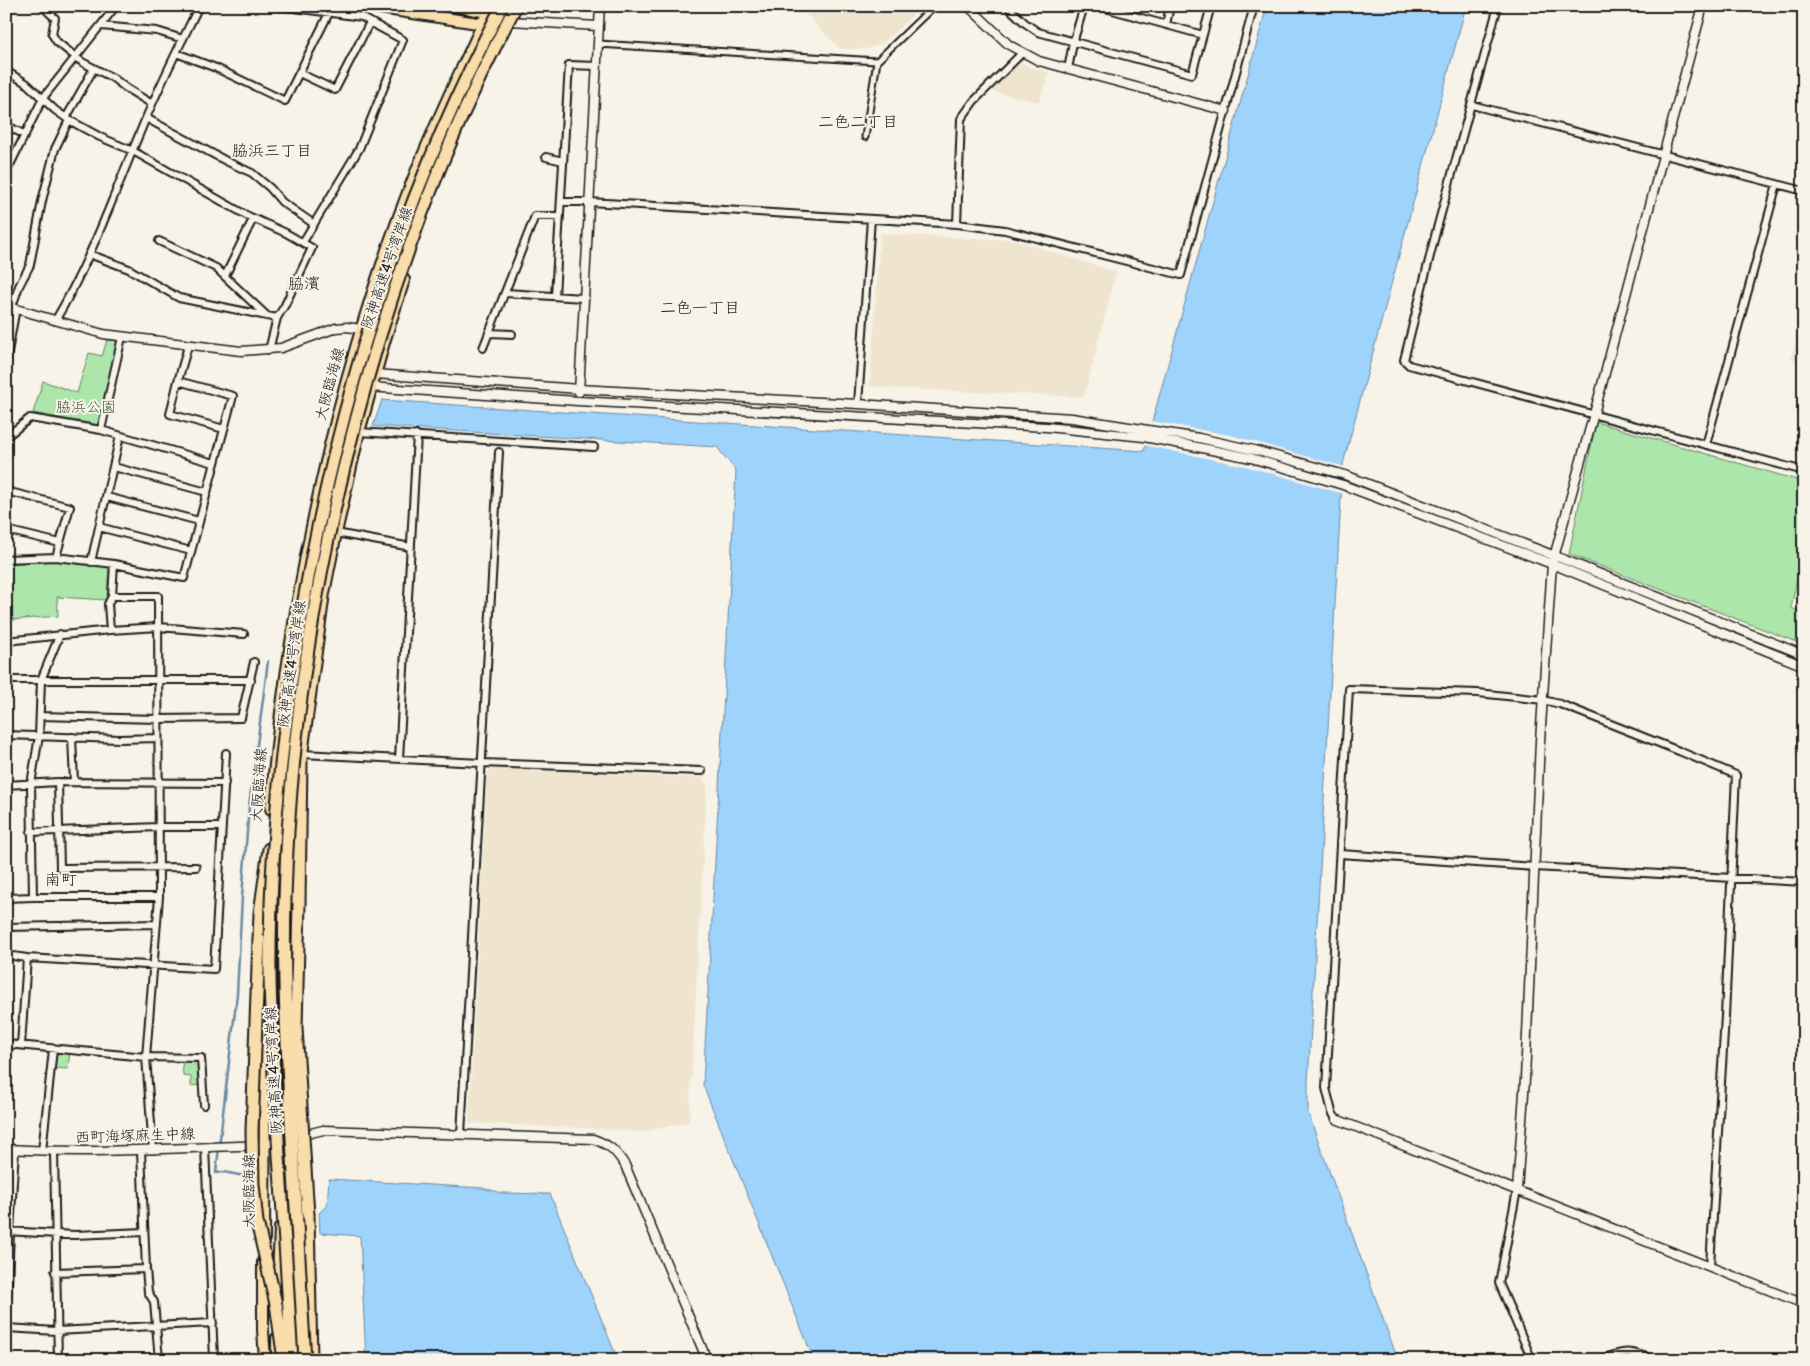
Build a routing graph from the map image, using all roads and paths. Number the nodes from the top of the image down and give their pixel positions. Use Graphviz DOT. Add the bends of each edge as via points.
graph roads {
  1 [pos="42,6"];
  2 [pos="116,6"];
  3 [pos="199,6"];
  4 [pos="279,6"];
  5 [pos="367,6"];
  6 [pos="454,6"];
  7 [pos="502,6"];
  8 [pos="516,6"];
  9 [pos="600,6"];
  10 [pos="934,6"];
  11 [pos="968,6"];
  12 [pos="1014,6"];
  13 [pos="1084,6"];
  14 [pos="1098,6"];
  15 [pos="1170,6"];
  16 [pos="1211,6"];
  17 [pos="1254,6"];
  18 [pos="1498,6"];
  19 [pos="1703,6"];
  20 [pos="489,9"];
  21 [pos="1124,9"];
  22 [pos="330,12"];
  23 [pos="510,21"];
  24 [pos="370,22"];
  25 [pos="484,24"];
  26 [pos="1166,25"];
  27 [pos="101,26"];
  28 [pos="598,26"];
  29 [pos="1203,35"];
  30 [pos="183,39"];
  31 [pos="1073,43"];
  32 [pos="598,44"];
  33 [pos="1022,52"];
  34 [pos="176,53"];
  35 [pos="76,57"];
  36 [pos="877,61"];
  37 [pos="597,66"];
  38 [pos="94,68"];
  39 [pos="1068,69"];
  40 [pos="6,71"];
  41 [pos="299,73"];
  42 [pos="43,98"];
  43 [pos="152,104"];
  44 [pos="1472,105"];
  45 [pos="1226,111"];
  46 [pos="146,118"];
  47 [pos="67,119"];
  48 [pos="6,125"];
  49 [pos="25,135"];
  50 [pos="865,137"];
  51 [pos="133,151"];
  52 [pos="1663,154"];
  53 [pos="546,158"];
  54 [pos="564,160"];
  55 [pos="6,173"];
  56 [pos="1777,184"];
  57 [pos="1804,191"];
  58 [pos="561,202"];
  59 [pos="589,202"];
  60 [pos="560,216"];
  61 [pos="253,219"];
  62 [pos="871,219"];
  63 [pos="314,224"];
  64 [pos="957,224"];
  65 [pos="159,240"];
  66 [pos="303,242"];
  67 [pos="89,254"];
  68 [pos="225,276"];
  69 [pos="506,293"];
  70 [pos="555,296"];
  71 [pos="583,298"];
  72 [pos="12,307"];
  73 [pos="267,316"];
  74 [pos="277,318"];
  75 [pos="56,320"];
  76 [pos="361,329"];
  77 [pos="490,333"];
  78 [pos="512,334"];
  79 [pos="122,337"];
  80 [pos="188,346"];
  81 [pos="483,348"];
  82 [pos="269,350"];
  83 [pos="6,363"];
  84 [pos="350,370"];
  85 [pos="375,374"];
  86 [pos="178,381"];
  87 [pos="346,385"];
  88 [pos="371,387"];
  89 [pos="579,389"];
  90 [pos="578,401"];
  91 [pos="858,404"];
  92 [pos="1594,415"];
  93 [pos="224,428"];
  94 [pos="101,430"];
  95 [pos="360,432"];
  96 [pos="1146,433"];
  97 [pos="120,436"];
  98 [pos="417,436"];
  99 [pos="6,437"];
  100 [pos="1706,445"];
  101 [pos="594,446"];
  102 [pos="499,452"];
  103 [pos="214,464"];
  104 [pos="114,467"];
  105 [pos="1804,471"];
  106 [pos="6,491"];
  107 [pos="207,492"];
  108 [pos="107,497"];
  109 [pos="199,521"];
  110 [pos="99,527"];
  111 [pos="6,530"];
  112 [pos="336,533"];
  113 [pos="60,544"];
  114 [pos="411,547"];
  115 [pos="191,551"];
  116 [pos="56,556"];
  117 [pos="6,559"];
  118 [pos="1554,560"];
  119 [pos="91,562"];
  120 [pos="114,564"];
  121 [pos="112,596"];
  122 [pos="159,627"];
  123 [pos="110,630"];
  124 [pos="60,634"];
  125 [pos="244,634"];
  126 [pos="6,641"];
  127 [pos="1804,655"];
  128 [pos="254,662"];
  129 [pos="1804,666"];
  130 [pos="6,680"];
  131 [pos="41,680"];
  132 [pos="159,680"];
  133 [pos="251,680"];
  134 [pos="1543,700"];
  135 [pos="40,716"];
  136 [pos="158,719"];
  137 [pos="6,734"];
  138 [pos="39,736"];
  139 [pos="72,738"];
  140 [pos="158,738"];
  141 [pos="226,753"];
  142 [pos="302,758"];
  143 [pos="399,759"];
  144 [pos="481,763"];
  145 [pos="702,771"];
  146 [pos="58,782"];
  147 [pos="74,782"];
  148 [pos="158,782"];
  149 [pos="225,783"];
  150 [pos="31,784"];
  151 [pos="6,785"];
  152 [pos="158,827"];
  153 [pos="222,827"];
  154 [pos="60,830"];
  155 [pos="31,832"];
  156 [pos="269,850"];
  157 [pos="1340,854"];
  158 [pos="159,866"];
  159 [pos="196,867"];
  160 [pos="1535,867"];
  161 [pos="1732,878"];
  162 [pos="1804,882"];
  163 [pos="33,897"];
  164 [pos="159,897"];
  165 [pos="6,898"];
  166 [pos="157,924"];
  167 [pos="6,927"];
  168 [pos="6,955"];
  169 [pos="27,958"];
  170 [pos="154,965"];
  171 [pos="6,1044"];
  172 [pos="21,1045"];
  173 [pos="53,1049"];
  174 [pos="146,1057"];
  175 [pos="204,1105"];
  176 [pos="1336,1119"];
  177 [pos="461,1134"];
  178 [pos="285,1139"];
  179 [pos="264,1145"];
  180 [pos="205,1147"];
  181 [pos="6,1149"];
  182 [pos="15,1150"];
  183 [pos="153,1150"];
  184 [pos="141,1151"];
  185 [pos="42,1152"];
  186 [pos="54,1152"];
  187 [pos="1517,1190"];
  188 [pos="8,1231"];
  189 [pos="144,1232"];
  190 [pos="55,1233"];
  191 [pos="1710,1266"];
  192 [pos="146,1269"];
  193 [pos="55,1272"];
  194 [pos="1804,1304"];
  195 [pos="213,1323"];
  196 [pos="157,1327"];
  197 [pos="7,1328"];
  198 [pos="56,1331"];
  199 [pos="6,1336"];
  200 [pos="58,1360"];
  201 [pos="159,1360"];
  202 [pos="214,1360"];
  203 [pos="265,1360"];
  204 [pos="278,1360"];
  205 [pos="284,1360"];
  206 [pos="292,1360"];
  207 [pos="305,1360"];
  208 [pos="311,1360"];
  209 [pos="707,1360"];
  210 [pos="1532,1360"];
  211 [pos="1600,1360"];
  212 [pos="1654,1360"];
  1 -- 35 [label="street" via="54,18 52,34 57,42"];
  2 -- 27 [label="street"];
  3 -- 30 [label="street"];
  4 -- 22 [label="street"];
  5 -- 25 [label="main road"];
  6 -- 20 [label="main road"];
  7 -- 206 [label="highway, 阪神高速4号湾岸線, bridge" via="436,143 373,311 336,446 300,620 282,753 270,975"];
  8 -- 23 [label="main road, 大阪臨海線"];
  8 -- 207 [label="highway, 阪神高速4号湾岸線, bridge" via="448,148 388,310 348,451 316,598 294,752 285,899 287,1050"];
  9 -- 28 [label="street"];
  10 -- 36 [label="street"];
  11 -- 33 [label="street" via="1009,45"];
  12 -- 31 [label="street" via="1010,9 1038,32"];
  13 -- 31 [label="street"];
  14 -- 21 [label="street"];
  15 -- 26 [label="street"];
  16 -- 29 [label="street"];
  17 -- 45 [label="street"];
  18 -- 44 [label="street"];
  19 -- 52 [label="street"];
  20 -- 23 [label="main road"];
  20 -- 25 [label="main road, 大阪臨海線"];
  21 -- 26 [label="street"];
  22 -- 24 [label="street" via="362,17"];
  22 -- 41 [label="street"];
  23 -- 25 [label="main road"];
  23 -- 28 [label="street"];
  23 -- 85 [label="main road, 大阪臨海線" via="440,182 404,280"];
  24 -- 41 [label="street" via="335,90"];
  24 -- 63 [label="street" via="403,40 359,149"];
  25 -- 76 [label="main road, 大阪臨海線" via="418,168"];
  26 -- 29 [label="street"];
  27 -- 30 [label="street" via="156,31"];
  27 -- 35 [label="street"];
  28 -- 32 [label="street"];
  29 -- 31 [label="street" via="1192,74"];
  30 -- 34 [label="street"];
  31 -- 39 [label="street"];
  32 -- 36 [label="street"];
  32 -- 37 [label="street"];
  33 -- 39 [label="street"];
  33 -- 64 [label="street" via="974,101 961,120"];
  34 -- 41 [label="street" via="285,101"];
  34 -- 43 [label="street"];
  35 -- 38 [label="street"];
  35 -- 42 [label="street"];
  36 -- 50 [label="street"];
  37 -- 54 [label="street" via="568,64"];
  37 -- 59 [label="street"];
  38 -- 43 [label="street"];
  38 -- 47 [label="street"];
  39 -- 45 [label="street"];
  40 -- 42 [label="street"];
  42 -- 47 [label="street"];
  42 -- 49 [label="street"];
  43 -- 46 [label="street"];
  44 -- 52 [label="street"];
  44 -- 92 [label="street" via="1404,360 1409,366"];
  45 -- 64 [label="street" via="1181,275 1005,230"];
  46 -- 51 [label="street"];
  46 -- 63 [label="street" via="252,173 282,202"];
  47 -- 51 [label="street"];
  47 -- 72 [label="street" via="55,149 30,265"];
  48 -- 49 [label="street"];
  49 -- 55 [label="street"];
  51 -- 61 [label="street"];
  51 -- 67 [label="street"];
  52 -- 56 [label="street"];
  52 -- 92 [label="street"];
  53 -- 54 [label="street"];
  54 -- 58 [label="street"];
  56 -- 57 [label="street"];
  56 -- 100 [label="street"];
  58 -- 59 [label="street"];
  58 -- 60 [label="street"];
  59 -- 62 [label="street"];
  59 -- 71 [label="street"];
  60 -- 69 [label="street" via="535,216"];
  60 -- 70 [label="street"];
  61 -- 66 [label="street"];
  61 -- 68 [label="street"];
  62 -- 64 [label="street"];
  62 -- 91 [label="street"];
  63 -- 66 [label="street"];
  65 -- 68 [label="street" via="216,268"];
  66 -- 74 [label="street" via="312,248"];
  67 -- 73 [label="street" via="129,269 179,298"];
  67 -- 75 [label="street"];
  68 -- 73 [label="street"];
  69 -- 70 [label="street"];
  69 -- 77 [label="street"];
  70 -- 71 [label="street"];
  71 -- 89 [label="street"];
  72 -- 75 [label="street"];
  72 -- 83 [label="street"];
  73 -- 74 [label="street"];
  74 -- 82 [label="street"];
  75 -- 79 [label="street"];
  76 -- 82 [label="street" via="336,328"];
  76 -- 84 [label="main road, 大阪臨海線"];
  77 -- 78 [label="street"];
  77 -- 81 [label="street"];
  79 -- 80 [label="street"];
  79 -- 94 [label="street"];
  80 -- 82 [label="street"];
  80 -- 86 [label="street"];
  84 -- 85 [label="street"];
  84 -- 87 [label="main road, 大阪臨海線"];
  85 -- 88 [label="main road, 大阪臨海線"];
  85 -- 89 [label="street"];
  86 -- 93 [label="street" via="170,414"];
  86 -- 93 [label="street" via="233,396"];
  87 -- 88 [label="street"];
  87 -- 156 [label="main road, 大阪臨海線" via="318,498 294,626 275,759"];
  88 -- 90 [label="street"];
  88 -- 95 [label="main road, 大阪臨海線"];
  89 -- 90 [label="street"];
  89 -- 91 [label="street"];
  90 -- 96 [label="street"];
  91 -- 96 [label="street" via="1072,418"];
  92 -- 100 [label="street"];
  92 -- 118 [label="street"];
  93 -- 103 [label="street"];
  94 -- 97 [label="street"];
  94 -- 99 [label="street" via="30,418"];
  95 -- 98 [label="street"];
  95 -- 112 [label="main road, 大阪臨海線"];
  96 -- 118 [label="street" via="1251,458 1343,485"];
  96 -- 118 [label="street" via="1254,450 1345,475"];
  97 -- 103 [label="street"];
  97 -- 104 [label="street"];
  98 -- 101 [label="street"];
  98 -- 114 [label="street"];
  100 -- 105 [label="street"];
  102 -- 144 [label="street"];
  103 -- 107 [label="street"];
  104 -- 107 [label="street"];
  104 -- 108 [label="street"];
  106 -- 113 [label="street" via="70,507"];
  107 -- 109 [label="street"];
  108 -- 109 [label="street"];
  108 -- 110 [label="street"];
  109 -- 115 [label="street"];
  110 -- 115 [label="street"];
  110 -- 119 [label="street"];
  111 -- 113 [label="street"];
  112 -- 114 [label="street"];
  112 -- 142 [label="main road, 大阪臨海線" via="324,593"];
  113 -- 116 [label="street"];
  114 -- 143 [label="street"];
  115 -- 120 [label="street" via="184,578"];
  116 -- 117 [label="street"];
  116 -- 119 [label="street"];
  118 -- 127 [label="street"];
  118 -- 129 [label="street"];
  118 -- 134 [label="street"];
  119 -- 120 [label="street"];
  120 -- 121 [label="street"];
  121 -- 122 [label="street" via="158,596"];
  121 -- 123 [label="street" via="108,604"];
  122 -- 123 [label="street"];
  122 -- 125 [label="street"];
  122 -- 132 [label="street"];
  123 -- 124 [label="street"];
  124 -- 126 [label="street"];
  124 -- 131 [label="street"];
  128 -- 133 [label="street"];
  130 -- 131 [label="street"];
  131 -- 132 [label="street"];
  131 -- 135 [label="street"];
  132 -- 133 [label="street"];
  132 -- 136 [label="street"];
  133 -- 136 [label="street" via="241,718"];
  134 -- 157 [label="street" via="1478,693 1349,689"];
  134 -- 160 [label="street"];
  134 -- 161 [label="street" via="1736,775"];
  135 -- 136 [label="street"];
  135 -- 138 [label="street"];
  136 -- 140 [label="street"];
  137 -- 138 [label="street"];
  138 -- 139 [label="street"];
  138 -- 150 [label="street"];
  139 -- 140 [label="street"];
  139 -- 147 [label="street"];
  140 -- 148 [label="street"];
  141 -- 149 [label="street"];
  142 -- 143 [label="street"];
  142 -- 178 [label="main road, 大阪臨海線" via="295,828"];
  142 -- 208 [label="highway, bridge" via="296,1028 308,1215"];
  143 -- 144 [label="street"];
  144 -- 145 [label="street"];
  144 -- 177 [label="street"];
  146 -- 147 [label="street"];
  146 -- 150 [label="street"];
  146 -- 154 [label="street"];
  147 -- 148 [label="street"];
  148 -- 149 [label="street"];
  148 -- 152 [label="street"];
  149 -- 153 [label="street"];
  150 -- 151 [label="street"];
  150 -- 155 [label="street"];
  152 -- 153 [label="street"];
  152 -- 154 [label="street"];
  152 -- 158 [label="street"];
  153 -- 170 [label="street" via="214,969"];
  154 -- 155 [label="street"];
  154 -- 158 [label="street" via="60,868"];
  155 -- 163 [label="street"];
  156 -- 179 [label="main road, 大阪臨海線" via="264,936"];
  156 -- 205 [label="highway, bridge" via="260,913 253,1184 257,1222 276,1304"];
  157 -- 160 [label="street"];
  157 -- 176 [label="street" via="1326,1088"];
  158 -- 159 [label="street"];
  158 -- 164 [label="street"];
  160 -- 161 [label="street"];
  160 -- 187 [label="street"];
  161 -- 162 [label="street"];
  161 -- 191 [label="street"];
  163 -- 164 [label="street"];
  163 -- 165 [label="street"];
  164 -- 166 [label="street"];
  166 -- 167 [label="street"];
  166 -- 170 [label="street"];
  168 -- 169 [label="street"];
  169 -- 170 [label="street"];
  169 -- 172 [label="street"];
  170 -- 174 [label="street"];
  171 -- 172 [label="street"];
  172 -- 173 [label="street"];
  173 -- 174 [label="street"];
  173 -- 185 [label="street"];
  174 -- 175 [label="street" via="201,1058"];
  174 -- 183 [label="street"];
  176 -- 187 [label="street"];
  177 -- 178 [label="street, 西町海塚麻生中線" via="323,1130"];
  177 -- 209 [label="street, 西町海塚麻生中線" via="594,1139 615,1150 625,1164"];
  178 -- 179 [label="street, 西町海塚麻生中線"];
  178 -- 204 [label="main road, 大阪臨海線"];
  179 -- 180 [label="street, 西町海塚麻生中線"];
  179 -- 203 [label="main road, 大阪臨海線"];
  180 -- 183 [label="street, 西町海塚麻生中線"];
  180 -- 195 [label="street"];
  181 -- 182 [label="street, 西町海塚麻生中線"];
  182 -- 185 [label="street, 西町海塚麻生中線"];
  182 -- 188 [label="street"];
  183 -- 184 [label="street, 西町海塚麻生中線"];
  184 -- 186 [label="street, 西町海塚麻生中線"];
  184 -- 189 [label="street"];
  185 -- 186 [label="street, 西町海塚麻生中線"];
  186 -- 190 [label="street"];
  187 -- 191 [label="street"];
  187 -- 210 [label="street" via="1499,1283"];
  188 -- 190 [label="street"];
  188 -- 197 [label="street"];
  189 -- 190 [label="street"];
  189 -- 192 [label="street"];
  190 -- 193 [label="street"];
  191 -- 194 [label="street"];
  192 -- 193 [label="street"];
  192 -- 196 [label="street"];
  193 -- 198 [label="street"];
  195 -- 196 [label="street"];
  195 -- 202 [label="street"];
  196 -- 198 [label="street"];
  196 -- 201 [label="street"];
  197 -- 198 [label="street"];
  197 -- 199 [label="street"];
  198 -- 200 [label="street"];
  211 -- 212 [label="street" via="1616,1353 1634,1352"];
}
